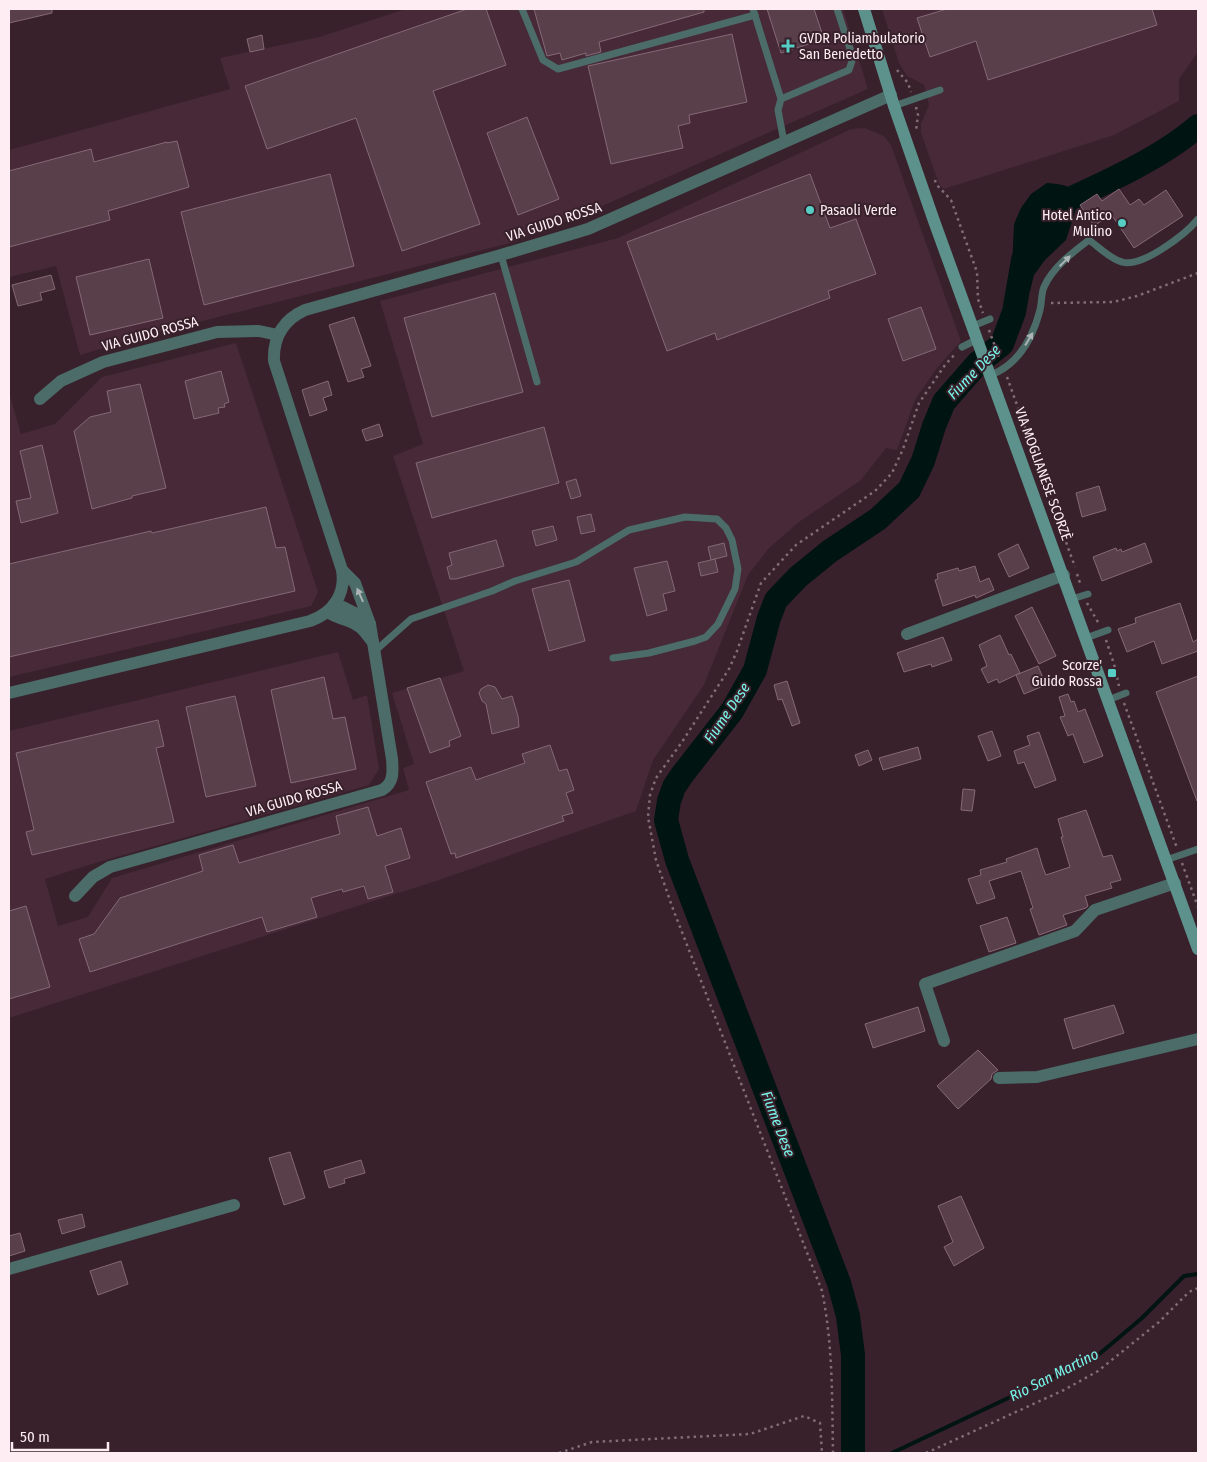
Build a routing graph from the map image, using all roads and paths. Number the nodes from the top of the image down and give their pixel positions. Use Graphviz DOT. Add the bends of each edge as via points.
graph roads {
  1 [pos="522,9"];
  2 [pos="837,9"];
  3 [pos="864,9"];
  4 [pos="754,12"];
  5 [pos="895,68"];
  6 [pos="940,90"];
  7 [pos="781,99"];
  8 [pos="914,100"];
  9 [pos="892,101"];
  10 [pos="916,131"];
  11 [pos="784,142"];
  12 [pos="933,175"];
  13 [pos="1198,219"];
  14 [pos="501,255"];
  15 [pos="1198,273"];
  16 [pos="1042,302"];
  17 [pos="988,320"];
  18 [pos="973,326"];
  19 [pos="278,334"];
  20 [pos="978,339"];
  21 [pos="962,347"];
  22 [pos="1001,362"];
  23 [pos="990,370"];
  24 [pos="537,382"];
  25 [pos="40,399"];
  26 [pos="342,570"];
  27 [pos="1064,575"];
  28 [pos="1088,594"];
  29 [pos="1072,599"];
  30 [pos="332,607"];
  31 [pos="370,624"];
  32 [pos="1108,630"];
  33 [pos="907,634"];
  34 [pos="1086,638"];
  35 [pos="374,646"];
  36 [pos="613,658"];
  37 [pos="9,693"];
  38 [pos="1126,694"];
  39 [pos="1108,700"];
  40 [pos="1198,849"];
  41 [pos="1166,860"];
  42 [pos="1175,883"];
  43 [pos="75,896"];
  44 [pos="1198,949"];
  45 [pos="1198,1039"];
  46 [pos="944,1040"];
  47 [pos="1000,1078"];
  48 [pos="234,1205"];
  49 [pos="9,1269"];
  50 [pos="1198,1288"];
  51 [pos="559,1453"];
  52 [pos="822,1453"];
  53 [pos="833,1453"];
  54 [pos="926,1453"];
  1 -- 4 [label="lane" via="543,60 558,69"];
  2 -- 7 [label="lane" via="854,58 849,70"];
  3 -- 9 [label="main road, VIA MOGLIANESE SCORZÈ"];
  4 -- 7 [label="lane"];
  5 -- 8 [label="path" via="908,83"];
  6 -- 8 [label="lane"];
  7 -- 11 [label="lane" via="778,110"];
  8 -- 9 [label="lane"];
  8 -- 10 [label="path" via="918,115"];
  9 -- 11 [label="street, VIA GUIDO ROSSA"];
  9 -- 18 [label="main road, VIA MOGLIANESE SCORZÈ"];
  11 -- 14 [label="street, VIA GUIDO ROSSA" via="588,229"];
  12 -- 17 [label="path" via="936,184 951,200 977,272 978,299"];
  16 -- 13 [label="lane, one-way" via="1043,289 1053,272 1089,240 1116,260 1134,262 1147,258 1190,229"];
  14 -- 19 [label="street, VIA GUIDO ROSSA" via="305,310 289,320"];
  14 -- 24 [label="lane"];
  15 -- 16 [label="path" via="1113,302"];
  23 -- 16 [label="lane, one-way" via="1004,370 1025,346 1033,333"];
  17 -- 18 [label="lane"];
  17 -- 22 [label="path"];
  18 -- 20 [label="main road, VIA MOGLIANESE SCORZÈ"];
  19 -- 25 [label="street, VIA GUIDO ROSSA" via="217,332 102,362 60,382"];
  19 -- 26 [label="street, VIA GUIDO ROSSA" via="274,352 276,370"];
  20 -- 21 [label="lane"];
  20 -- 23 [label="main road, VIA MOGLIANESE SCORZÈ"];
  21 -- 53 [label="path" via="945,365 919,403 892,473 875,491 796,545 762,583 729,669 656,778 650,795 648,817 670,901 822,1291 831,1367"];
  23 -- 27 [label="main road, VIA MOGLIANESE SCORZÈ"];
  26 -- 30 [label="street, VIA GUIDO ROSSA" via="342,585"];
  31 -- 26 [label="street, VIA GUIDO ROSSA, one-way" via="354,583"];
  27 -- 29 [label="main road, VIA MOGLIANESE SCORZÈ"];
  27 -- 33 [label="street"];
  28 -- 29 [label="lane"];
  29 -- 34 [label="main road, VIA MOGLIANESE SCORZÈ"];
  30 -- 31 [label="street" via="361,616"];
  30 -- 35 [label="street" via="334,617 359,626"];
  30 -- 37 [label="street" via="323,616 310,621"];
  31 -- 35 [label="street, VIA GUIDO ROSSA"];
  32 -- 34 [label="lane"];
  34 -- 39 [label="main road, VIA MOGLIANESE SCORZÈ"];
  35 -- 36 [label="lane" via="411,619 576,562 629,530 685,517 717,519 732,540 738,569 734,589 718,624 706,637 695,641"];
  35 -- 43 [label="street, VIA GUIDO ROSSA" via="393,772 386,788 110,867 93,877"];
  38 -- 39 [label="lane"];
  39 -- 41 [label="main road, VIA MOGLIANESE SCORZÈ"];
  40 -- 41 [label="lane"];
  41 -- 42 [label="main road, VIA MOGLIANESE SCORZÈ"];
  42 -- 44 [label="main road, VIA MOGLIANESE SCORZÈ"];
  42 -- 46 [label="street" via="1095,910 1075,931 925,984"];
  45 -- 47 [label="street" via="1037,1077"];
  48 -- 49 [label="street"];
  50 -- 54 [label="path" via="1189,1292 1152,1328 1098,1371 1056,1394"];
  51 -- 52 [label="path" via="592,1442 750,1434 804,1416 820,1423"];
}
